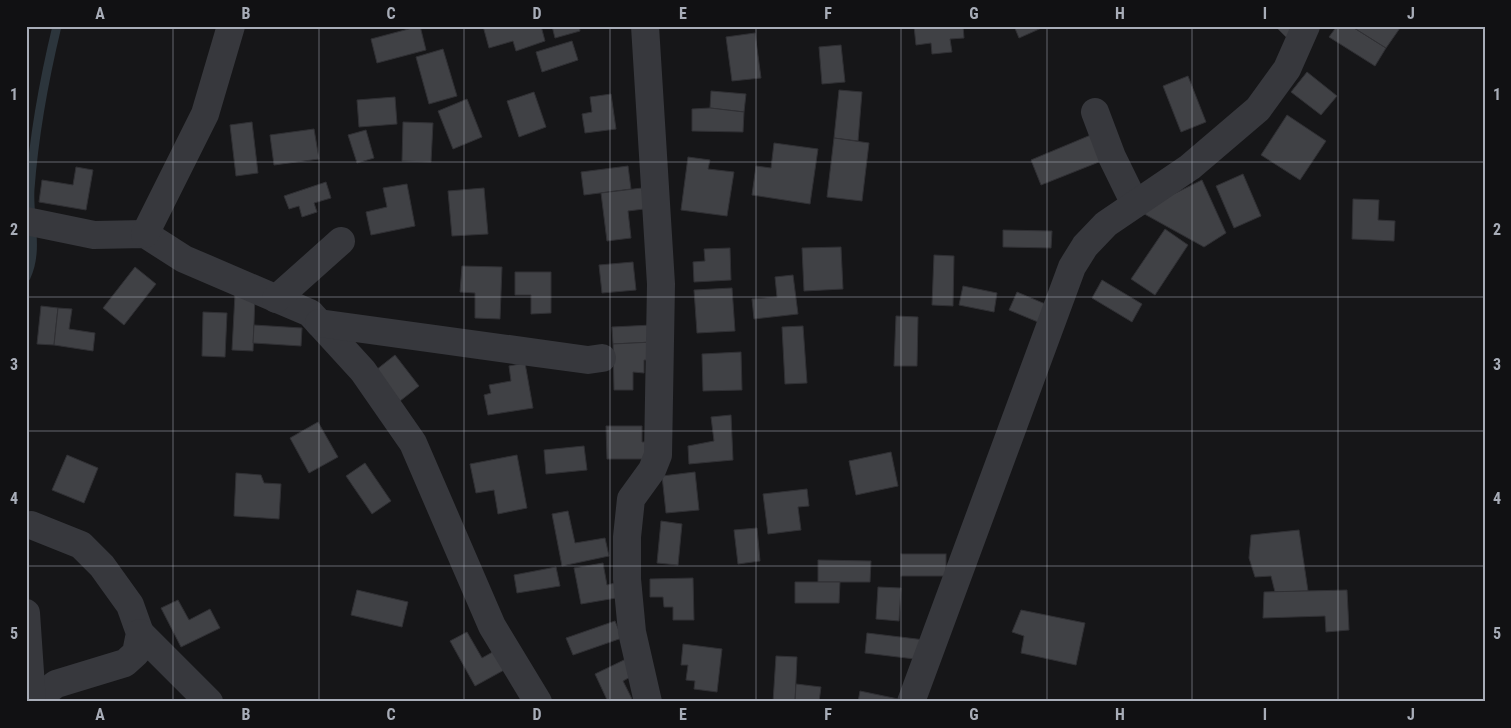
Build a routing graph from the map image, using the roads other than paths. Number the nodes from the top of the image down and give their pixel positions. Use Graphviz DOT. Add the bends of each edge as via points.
graph roads {
  1 [pos="231,26"];
  2 [pos="645,26"];
  3 [pos="1306,26"];
  4 [pos="1095,112"];
  5 [pos="1135,204"];
  6 [pos="26,221"];
  7 [pos="145,234"];
  8 [pos="340,240"];
  9 [pos="276,299"];
  10 [pos="320,323"];
  11 [pos="602,358"];
  12 [pos="31,525"];
  13 [pos="26,613"];
  14 [pos="140,633"];
  15 [pos="32,702"];
  16 [pos="209,702"];
  17 [pos="538,702"];
  18 [pos="648,702"];
  19 [pos="912,702"];
  1 -- 7 [label="street" via="205,114"];
  2 -- 18 [label="street" via="662,284 658,455 631,499 627,579 632,632"];
  3 -- 5 [label="street" via="1287,69 1258,109 1190,167"];
  4 -- 5 [label="street"];
  5 -- 19 [label="street" via="1106,224 1085,246 1072,267"];
  6 -- 7 [label="street" via="94,235"];
  7 -- 9 [label="street" via="184,259"];
  8 -- 9 [label="street"];
  9 -- 10 [label="street" via="310,313"];
  10 -- 11 [label="street" via="588,360"];
  10 -- 17 [label="street" via="363,371 413,444 492,626"];
  12 -- 14 [label="street" via="81,545 102,566 130,605"];
  13 -- 15 [label="street"];
  14 -- 15 [label="street" via="136,652 125,663 56,684"];
  14 -- 16 [label="street"];
}
